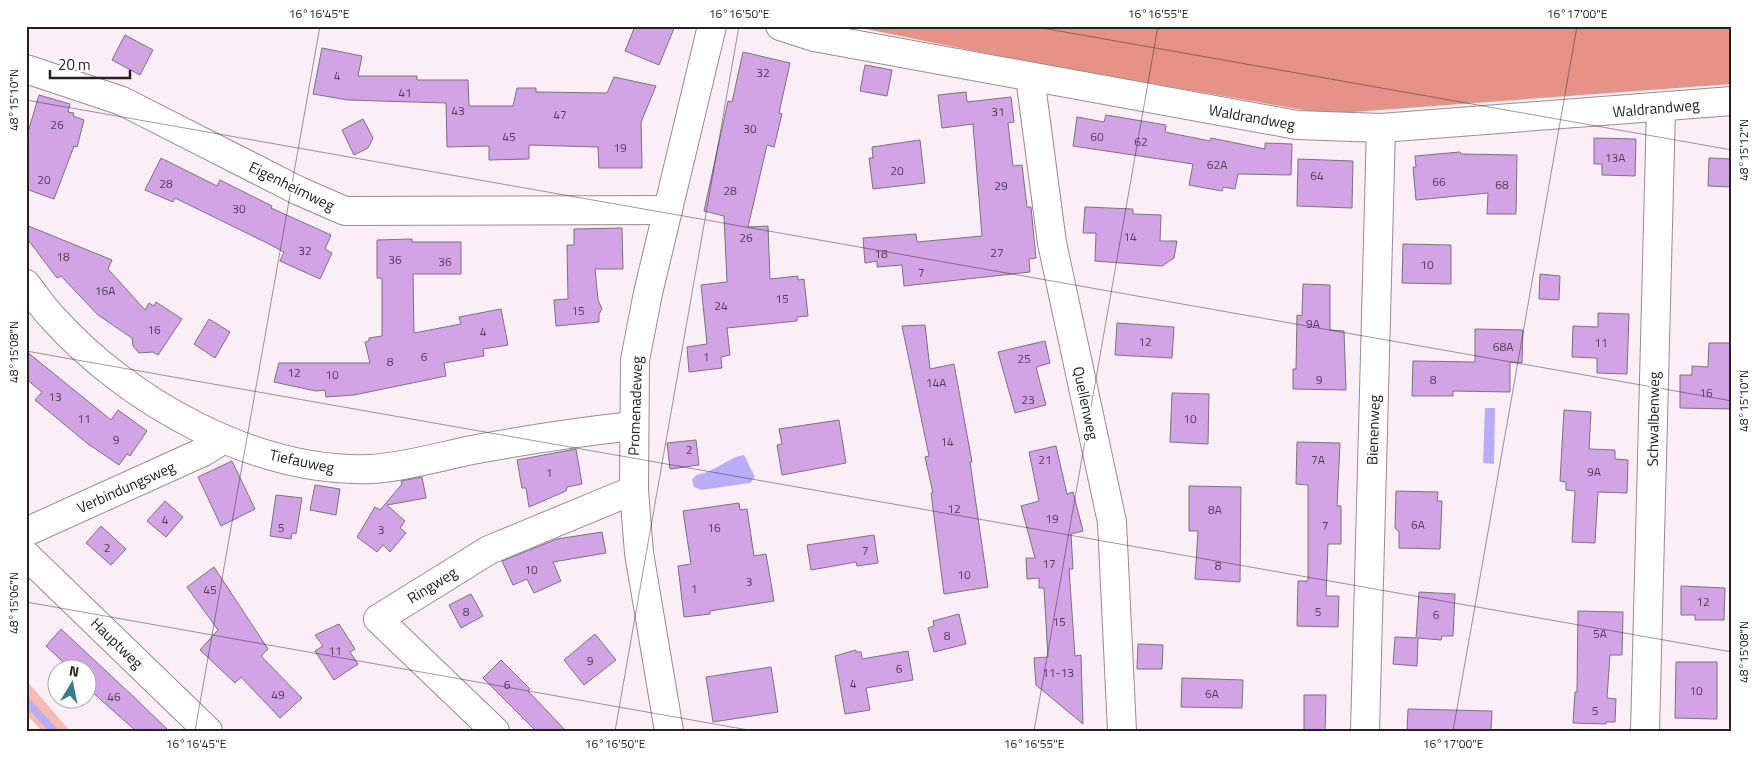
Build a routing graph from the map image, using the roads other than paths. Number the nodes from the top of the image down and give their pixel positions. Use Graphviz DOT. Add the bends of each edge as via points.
graph roads {
  1 [pos="712,26"];
  2 [pos="780,26"];
  3 [pos="26,68"];
  4 [pos="1030,77"];
  5 [pos="1732,100"];
  6 [pos="1661,108"];
  7 [pos="1381,128"];
  8 [pos="668,210"];
  9 [pos="26,284"];
  10 [pos="633,426"];
  11 [pos="224,439"];
  12 [pos="634,490"];
  13 [pos="26,532"];
  14 [pos="26,555"];
  15 [pos="208,731"];
  16 [pos="495,731"];
  17 [pos="669,731"];
  18 [pos="1122,731"];
  19 [pos="1365,731"];
  20 [pos="1645,731"];
  1 -- 8 [label="street, Promenadeweg"];
  2 -- 4 [label="street, Waldrandweg" via="814,37"];
  3 -- 8 [label="street, Eigenheimweg" via="122,101 345,211"];
  4 -- 7 [label="street, Waldrandweg" via="1297,125"];
  4 -- 18 [label="street, Quellenweg" via="1052,243 1112,522"];
  5 -- 6 [label="street, Waldrandweg"];
  6 -- 7 [label="street, Waldrandweg"];
  6 -- 20 [label="street, Schwalbenweg"];
  7 -- 19 [label="street, Bienenweg"];
  8 -- 10 [label="street, Promenadeweg" via="635,360"];
  9 -- 11 [label="street, Tiefauweg" via="52,318 99,362 147,399"];
  10 -- 11 [label="street, Tiefauweg" via="543,436 374,469 331,469 283,460"];
  10 -- 12 [label="street, Promenadeweg"];
  11 -- 13 [label="street, Verbindungsweg" via="203,452"];
  12 -- 16 [label="street, Ringweg" via="488,550 378,619"];
  12 -- 17 [label="street, Promenadeweg" via="639,554"];
  14 -- 15 [label="street, Hauptweg"];
}
